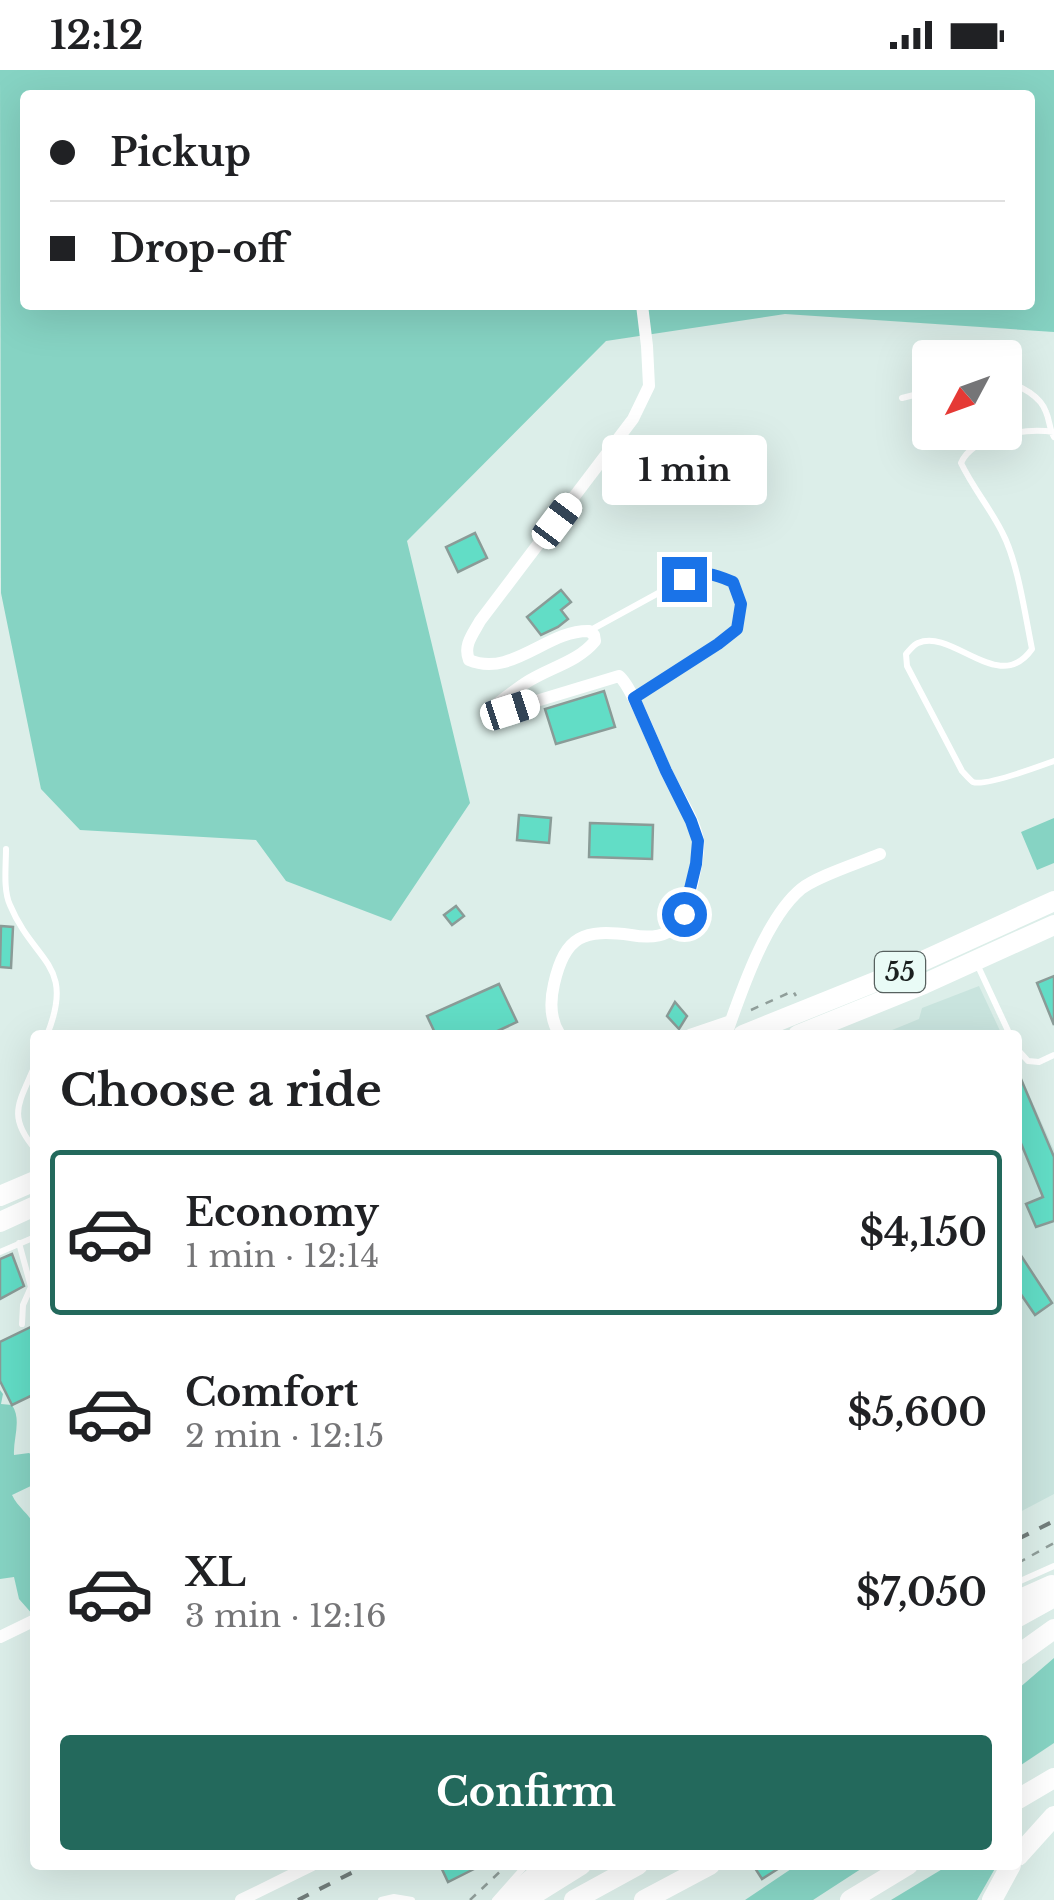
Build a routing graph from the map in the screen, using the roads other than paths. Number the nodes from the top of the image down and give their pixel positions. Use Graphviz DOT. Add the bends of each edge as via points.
graph roads {
  1 [pos="642,310"];
  2 [pos="1022,388"];
  3 [pos="912,396"];
  4 [pos="902,398"];
  5 [pos="1053,433"];
  6 [pos="589,630"];
  7 [pos="634,698"];
  8 [pos="1054,761"];
  9 [pos="6,849"];
  10 [pos="880,854"];
  11 [pos="1054,901"];
  12 [pos="1054,926"];
  13 [pos="976,960"];
  14 [pos="737,1028"];
  15 [pos="49,1030"];
  16 [pos="557,1030"];
  17 [pos="810,1030"];
  18 [pos="1008,1030"];
  19 [pos="1022,1054"];
  20 [pos="1054,1055"];
  21 [pos="30,1079"];
  22 [pos="30,1142"];
  23 [pos="30,1183"];
  24 [pos="0,1196"];
  25 [pos="30,1208"];
  26 [pos="0,1222"];
  27 [pos="30,1239"];
  28 [pos="19,1243"];
  29 [pos="0,1252"];
  30 [pos="30,1283"];
  31 [pos="30,1289"];
  32 [pos="22,1324"];
  33 [pos="1054,1566"];
  34 [pos="1022,1580"];
  35 [pos="1054,1584"];
  36 [pos="1022,1598"];
  37 [pos="1054,1598"];
  38 [pos="1022,1614"];
  39 [pos="1054,1615"];
  40 [pos="30,1622"];
  41 [pos="1054,1629"];
  42 [pos="1022,1635"];
  43 [pos="0,1637"];
  44 [pos="1022,1652"];
  45 [pos="1054,1778"];
  46 [pos="1022,1798"];
  47 [pos="1054,1816"];
  48 [pos="1022,1852"];
  49 [pos="302,1870"];
  50 [pos="522,1870"];
  51 [pos="542,1870"];
  52 [pos="573,1870"];
  53 [pos="629,1870"];
  54 [pos="701,1870"];
  55 [pos="900,1870"];
  56 [pos="1008,1870"];
  57 [pos="241,1900"];
  58 [pos="381,1900"];
  59 [pos="412,1900"];
  60 [pos="495,1900"];
  61 [pos="507,1900"];
  62 [pos="525,1900"];
  63 [pos="574,1900"];
  64 [pos="644,1900"];
  65 [pos="850,1900"];
  66 [pos="992,1900"];
  1 -- 6 [label="street" via="649,386 633,420 480,621 466,652 469,660 495,665"];
  2 -- 5 [label="lane" via="1046,409"];
  3 -- 4 [label="lane"];
  5 -- 8 [label="lane" via="993,439 975,446 961,463 1004,534 1032,649 996,666 932,641 918,642 906,654 972,782"];
  6 -- 7 [label="street" via="595,641 589,649 495,707 510,710 620,676"];
  6 -- 7 [label="lane" via="684,579 712,573 733,582 741,604 737,629"];
  7 -- 16 [label="street" via="691,821 696,864 684,914 667,932 646,938 587,935 566,948 551,1002"];
  9 -- 15 [label="lane" via="8,902 53,970 57,1010"];
  10 -- 14 [label="street" via="804,886 790,900 768,932"];
  11 -- 14 [label="main road, 55" via="892,975"];
  12 -- 13 [label="main road, 55"];
  13 -- 17 [label="main road, 55"];
  13 -- 18 [label="lane"];
  19 -- 20 [label="lane" via="1039,1062"];
  21 -- 22 [label="lane" via="16,1114"];
  23 -- 24 [label="main road"];
  25 -- 26 [label="main road"];
  27 -- 28 [label="lane"];
  28 -- 29 [label="lane"];
  28 -- 30 [label="lane"];
  31 -- 32 [label="lane"];
  33 -- 34 [label="lane"];
  35 -- 36 [label="main road"];
  37 -- 38 [label="main road"];
  39 -- 42 [label="main road"];
  40 -- 43 [label="street"];
  41 -- 44 [label="main road"];
  45 -- 46 [label="main road"];
  47 -- 48 [label="main road"];
  49 -- 57 [label="street"];
  50 -- 60 [label="lane"];
  51 -- 61 [label="main road"];
  52 -- 62 [label="main road"];
  53 -- 63 [label="main road"];
  54 -- 64 [label="main road"];
  55 -- 65 [label="main road"];
  56 -- 66 [label="main road"];
  58 -- 59 [label="lane"];
}
